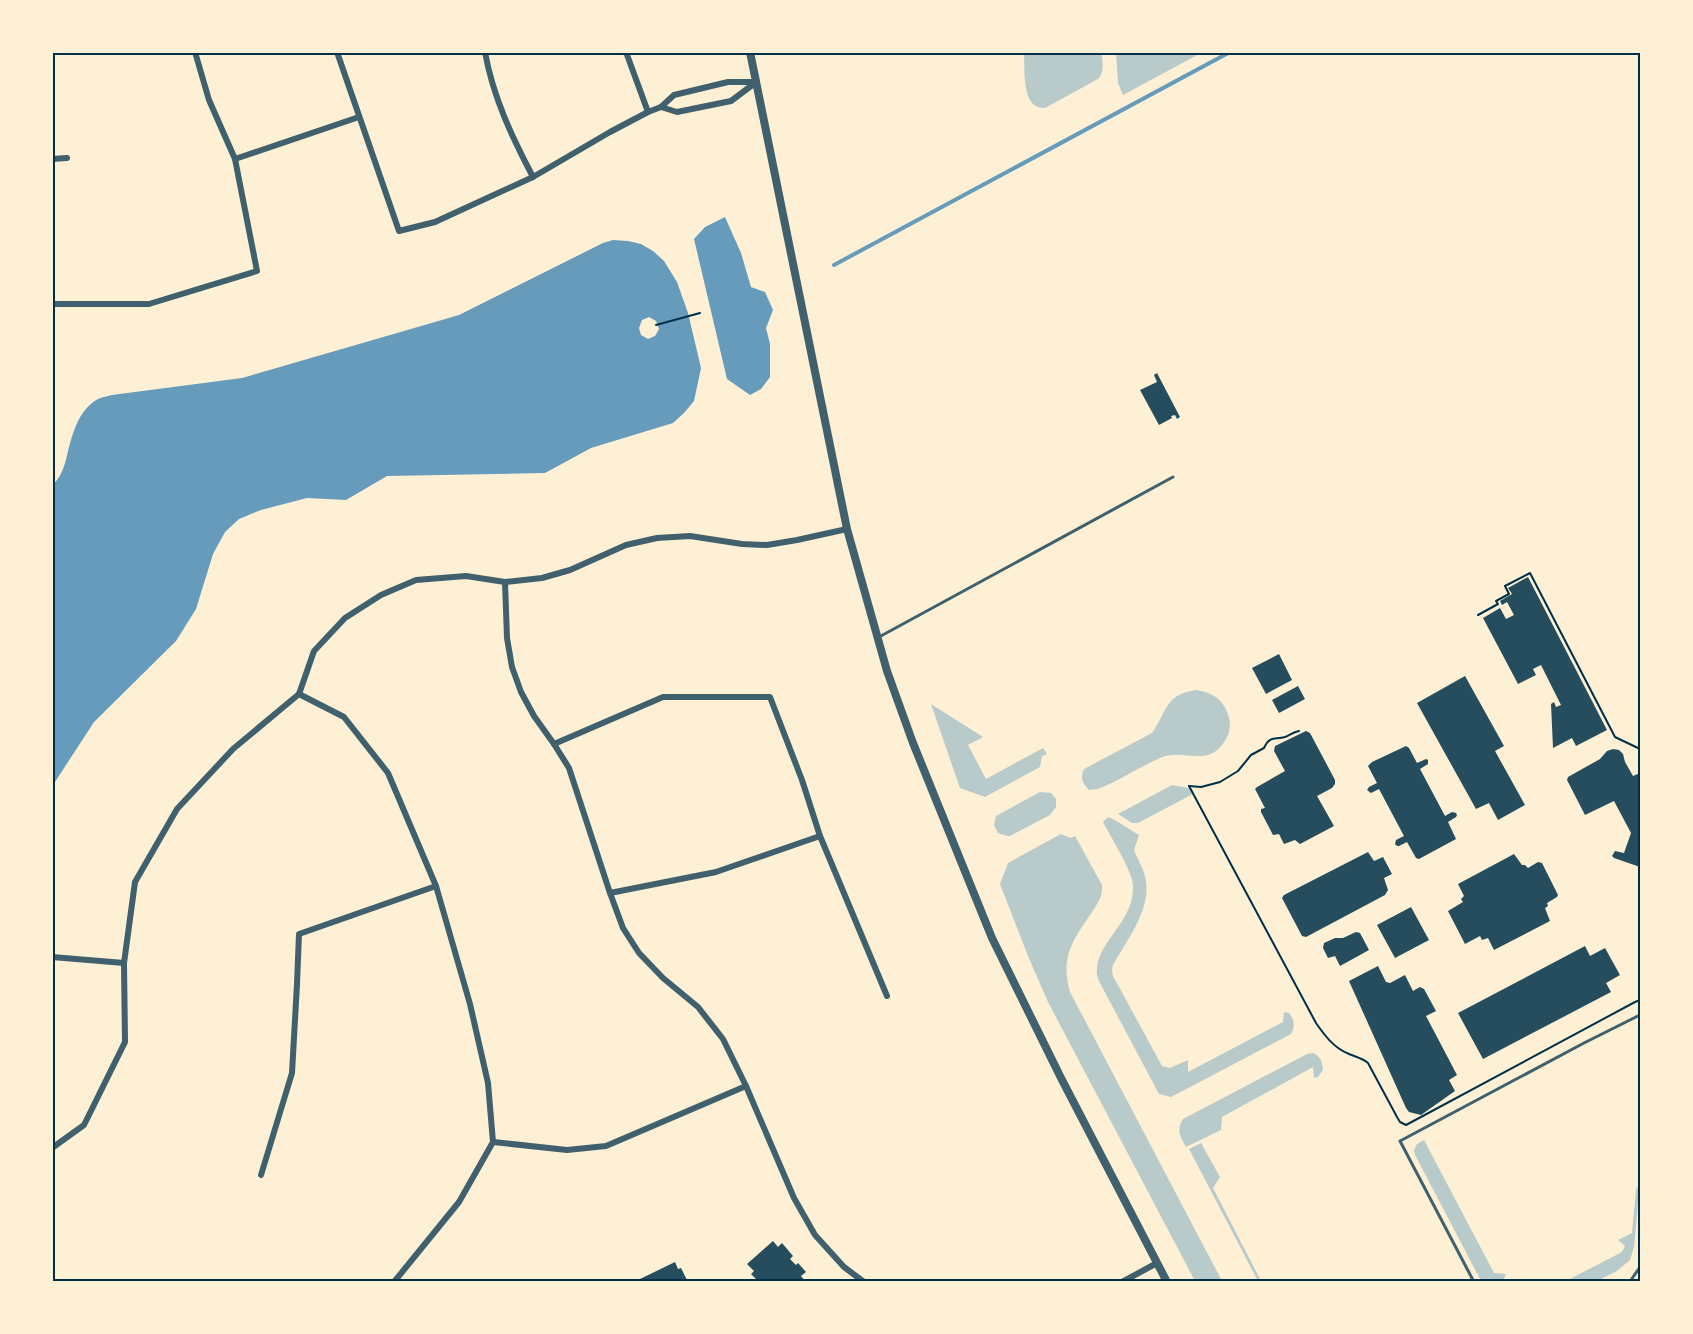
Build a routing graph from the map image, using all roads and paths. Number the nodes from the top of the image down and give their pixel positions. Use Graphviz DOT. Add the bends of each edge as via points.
graph roads {
  1 [pos="195,52"];
  2 [pos="337,52"];
  3 [pos="485,52"];
  4 [pos="626,52"];
  5 [pos="750,52"];
  6 [pos="756,82"];
  7 [pos="662,107"];
  8 [pos="648,112"];
  9 [pos="359,117"];
  10 [pos="67,158"];
  11 [pos="52,159"];
  12 [pos="235,159"];
  13 [pos="533,177"];
  14 [pos="52,304"];
  15 [pos="700,313"];
  16 [pos="656,325"];
  17 [pos="1173,477"];
  18 [pos="847,529"];
  19 [pos="505,582"];
  20 [pos="1478,615"];
  21 [pos="877,638"];
  22 [pos="299,694"];
  23 [pos="1299,731"];
  24 [pos="555,744"];
  25 [pos="1641,749"];
  26 [pos="820,836"];
  27 [pos="436,886"];
  28 [pos="610,893"];
  29 [pos="52,957"];
  30 [pos="124,963"];
  31 [pos="886,996"];
  32 [pos="1641,1000"];
  33 [pos="1641,1015"];
  34 [pos="746,1086"];
  35 [pos="493,1142"];
  36 [pos="52,1148"];
  37 [pos="261,1175"];
  38 [pos="1157,1263"];
  39 [pos="1641,1267"];
  40 [pos="394,1281"];
  41 [pos="864,1281"];
  42 [pos="1122,1281"];
  43 [pos="1167,1281"];
  44 [pos="1474,1281"];
  45 [pos="1628,1281"];
  1 -- 12 [label="street" via="209,100"];
  2 -- 9 [label="street"];
  3 -- 13 [label="street" via="495,96"];
  4 -- 8 [label="street"];
  5 -- 6 [label="street"];
  6 -- 7 [label="street" via="728,82 674,95"];
  6 -- 7 [label="street" via="731,101 676,112"];
  6 -- 18 [label="street"];
  7 -- 8 [label="street"];
  8 -- 13 [label="street"];
  9 -- 12 [label="street"];
  9 -- 13 [label="street" via="399,231 435,222"];
  10 -- 11 [label="street"];
  12 -- 14 [label="street" via="257,271 149,304"];
  15 -- 16 [label="path"];
  17 -- 21 [label="lane"];
  18 -- 19 [label="street" via="767,544 690,536 657,538 626,545 570,570"];
  18 -- 21 [label="street"];
  19 -- 22 [label="street" via="466,576 416,580 381,595 345,618 314,651"];
  19 -- 24 [label="street" via="512,667 534,716"];
  20 -- 25 [label="path" via="1509,594 1505,586 1530,573 1615,737"];
  21 -- 38 [label="street" via="913,743 992,938"];
  22 -- 27 [label="street" via="344,717 388,773"];
  22 -- 30 [label="street" via="232,749 177,809 135,882"];
  23 -- 32 [label="path" via="1267,742 1238,771 1220,782 1190,786 1316,1023 1335,1046 1368,1063 1400,1122 1406,1125"];
  24 -- 26 [label="street" via="663,697 770,697"];
  24 -- 28 [label="street" via="569,768"];
  26 -- 28 [label="street" via="716,872"];
  26 -- 31 [label="street"];
  27 -- 35 [label="street" via="488,1083"];
  27 -- 37 [label="street" via="299,934 292,1073"];
  28 -- 34 [label="street" via="623,928 639,953 698,1007 723,1039"];
  29 -- 30 [label="street"];
  30 -- 36 [label="street" via="125,1042 84,1125"];
  33 -- 44 [label="lane" via="1400,1141"];
  34 -- 35 [label="street" via="606,1146 567,1150"];
  34 -- 41 [label="street" via="794,1198 816,1235 844,1267"];
  35 -- 40 [label="street" via="459,1202"];
  38 -- 42 [label="street"];
  38 -- 43 [label="street"];
  39 -- 45 [label="lane"];
}
